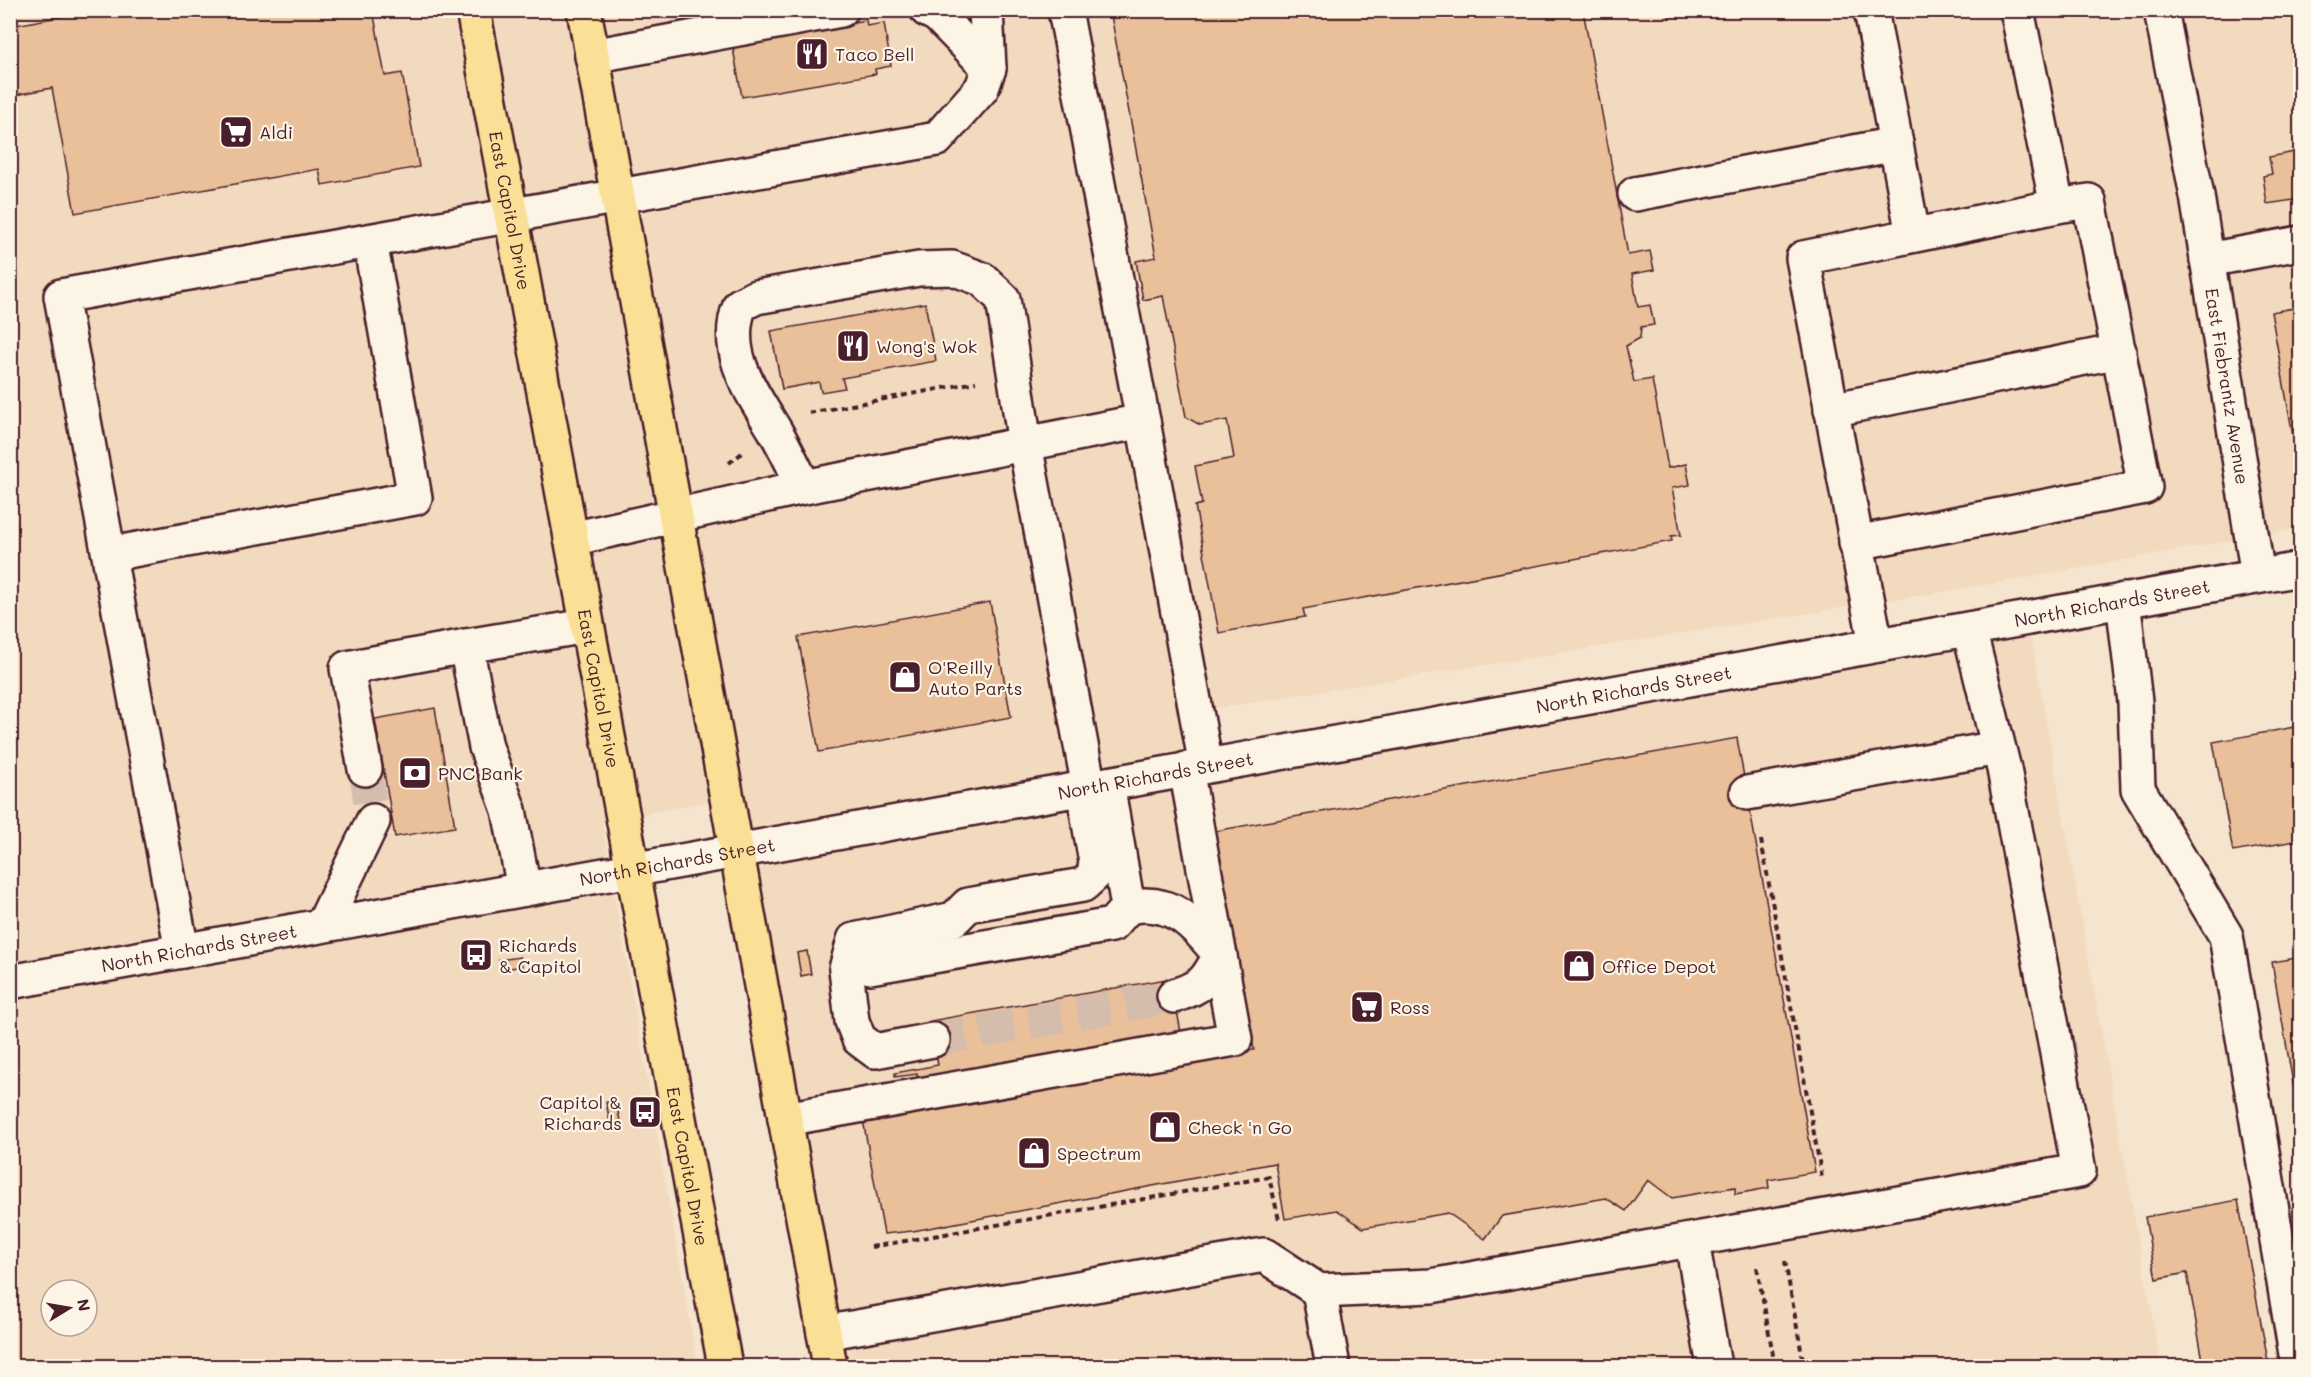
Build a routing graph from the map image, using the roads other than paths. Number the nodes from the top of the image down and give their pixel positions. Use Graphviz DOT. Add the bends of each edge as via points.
graph roads {
  1 [pos="473,10"];
  2 [pos="584,10"];
  3 [pos="841,10"];
  4 [pos="927,10"];
  5 [pos="986,10"];
  6 [pos="1065,10"];
  7 [pos="1872,10"];
  8 [pos="2017,10"];
  9 [pos="2161,10"];
  10 [pos="592,56"];
  11 [pos="989,68"];
  12 [pos="1896,144"];
  13 [pos="1635,194"];
  14 [pos="619,196"];
  15 [pos="2057,206"];
  16 [pos="512,215"];
  17 [pos="1913,235"];
  18 [pos="370,241"];
  19 [pos="2301,243"];
  20 [pos="2207,260"];
  21 [pos="2119,351"];
  22 [pos="1831,410"];
  23 [pos="1143,422"];
  24 [pos="1025,444"];
  25 [pos="804,487"];
  26 [pos="676,515"];
  27 [pos="571,539"];
  28 [pos="1856,543"];
  29 [pos="111,555"];
  30 [pos="2301,569"];
  31 [pos="2258,576"];
  32 [pos="2123,600"];
  33 [pos="587,626"];
  34 [pos="1969,629"];
  35 [pos="1876,645"];
  36 [pos="466,646"];
  37 [pos="1998,747"];
  38 [pos="1196,768"];
  39 [pos="365,769"];
  40 [pos="1093,787"];
  41 [pos="1747,793"];
  42 [pos="373,821"];
  43 [pos="736,851"];
  44 [pos="633,869"];
  45 [pos="524,890"];
  46 [pos="1128,907"];
  47 [pos="323,925"];
  48 [pos="182,951"];
  49 [pos="862,953"];
  50 [pos="1220,955"];
  51 [pos="10,982"];
  52 [pos="1174,996"];
  53 [pos="933,1040"];
  54 [pos="785,1119"];
  55 [pos="1692,1242"];
  56 [pos="1319,1291"];
  57 [pos="824,1333"];
  58 [pos="725,1366"];
  59 [pos="830,1366"];
  60 [pos="1333,1366"];
  61 [pos="1714,1366"];
  62 [pos="2298,1366"];
  1 -- 16 [label="main road, East Capitol Drive"];
  2 -- 10 [label="main road"];
  3 -- 10 [label="street"];
  4 -- 11 [label="street" via="937,15"];
  5 -- 11 [label="street"];
  6 -- 23 [label="street"];
  7 -- 12 [label="street"];
  8 -- 15 [label="street"];
  9 -- 20 [label="street, East Fiebrantz Avenue"];
  10 -- 14 [label="main road"];
  11 -- 14 [label="street" via="982,88 937,139"];
  12 -- 13 [label="street"];
  12 -- 17 [label="street"];
  14 -- 16 [label="street"];
  14 -- 26 [label="main road"];
  15 -- 17 [label="street"];
  15 -- 21 [label="street" via="2089,201"];
  16 -- 18 [label="street"];
  16 -- 27 [label="main road, East Capitol Drive"];
  17 -- 22 [label="street" via="1803,258"];
  18 -- 29 [label="street" via="415,498"];
  18 -- 29 [label="street" via="61,296"];
  19 -- 20 [label="street"];
  20 -- 31 [label="street, East Fiebrantz Avenue"];
  21 -- 22 [label="street"];
  21 -- 28 [label="street" via="2145,487"];
  22 -- 28 [label="street"];
  23 -- 24 [label="street"];
  23 -- 38 [label="street"];
  24 -- 25 [label="street"];
  24 -- 25 [label="street" via="1003,299 982,279 952,267 919,269 756,297 740,305 734,320 742,376"];
  24 -- 40 [label="street"];
  25 -- 26 [label="street"];
  26 -- 27 [label="street"];
  26 -- 43 [label="main road"];
  27 -- 33 [label="main road, East Capitol Drive"];
  28 -- 35 [label="street"];
  29 -- 48 [label="street"];
  30 -- 31 [label="street, North Richards Street"];
  31 -- 32 [label="street, North Richards Street"];
  32 -- 34 [label="street, North Richards Street"];
  32 -- 62 [label="street" via="2135,702 2138,789 2226,936"];
  33 -- 36 [label="street"];
  33 -- 44 [label="main road, East Capitol Drive"];
  34 -- 35 [label="street, North Richards Street"];
  34 -- 37 [label="street"];
  35 -- 38 [label="street, North Richards Street"];
  36 -- 39 [label="street" via="348,668"];
  36 -- 45 [label="street" via="486,747 509,810"];
  37 -- 41 [label="street"];
  37 -- 55 [label="street" via="2079,1171"];
  38 -- 40 [label="street, North Richards Street"];
  38 -- 50 [label="street"];
  40 -- 43 [label="street, North Richards Street"];
  40 -- 46 [label="street"];
  40 -- 49 [label="street" via="1096,862 1094,875 1083,885 968,905 954,919"];
  42 -- 47 [label="street"];
  43 -- 44 [label="street, North Richards Street"];
  43 -- 54 [label="main road"];
  44 -- 45 [label="street, North Richards Street"];
  44 -- 58 [label="main road, East Capitol Drive"];
  45 -- 47 [label="street, North Richards Street"];
  46 -- 49 [label="street" via="1112,925"];
  46 -- 50 [label="street" via="1143,903 1174,909 1195,923"];
  47 -- 48 [label="street, North Richards Street"];
  48 -- 51 [label="street, North Richards Street"];
  49 -- 53 [label="street" via="846,969 852,1021 859,1039 875,1051"];
  50 -- 52 [label="street" via="1205,982"];
  50 -- 54 [label="street" via="1235,1039"];
  54 -- 57 [label="main road"];
  55 -- 56 [label="street" via="1431,1287"];
  55 -- 61 [label="street"];
  56 -- 57 [label="street" via="1264,1255"];
  56 -- 60 [label="street"];
  57 -- 59 [label="main road"];
}
